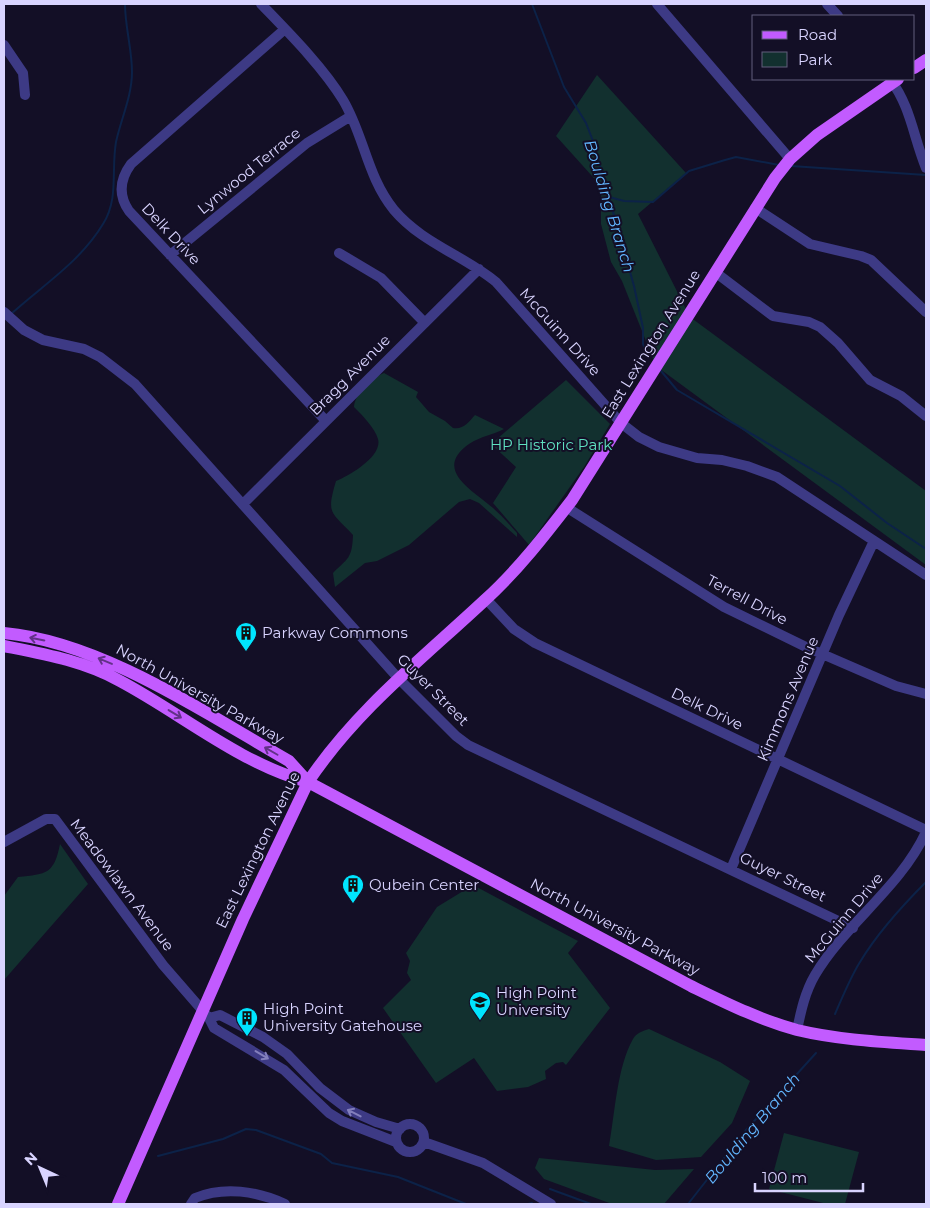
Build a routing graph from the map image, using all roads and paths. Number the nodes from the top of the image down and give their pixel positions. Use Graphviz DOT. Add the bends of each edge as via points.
graph roads {
  1 [pos="261,4"];
  2 [pos="657,4"];
  3 [pos="827,4"];
  4 [pos="837,15"];
  5 [pos="285,29"];
  6 [pos="4,45"];
  7 [pos="926,60"];
  8 [pos="915,67"];
  9 [pos="894,80"];
  10 [pos="25,95"];
  11 [pos="351,116"];
  12 [pos="790,159"];
  13 [pos="926,168"];
  14 [pos="755,208"];
  15 [pos="339,253"];
  16 [pos="170,255"];
  17 [pos="479,269"];
  18 [pos="715,272"];
  19 [pos="4,312"];
  20 [pos="926,312"];
  21 [pos="424,322"];
  22 [pos="926,416"];
  23 [pos="326,420"];
  24 [pos="621,423"];
  25 [pos="242,504"];
  26 [pos="566,507"];
  27 [pos="874,541"];
  28 [pos="926,575"];
  29 [pos="486,599"];
  30 [pos="5,637"];
  31 [pos="823,654"];
  32 [pos="398,678"];
  33 [pos="926,694"];
  34 [pos="779,760"];
  35 [pos="308,782"];
  36 [pos="926,831"];
  37 [pos="4,842"];
  38 [pos="730,869"];
  39 [pos="854,928"];
  40 [pos="206,1015"];
  41 [pos="797,1030"];
  42 [pos="926,1045"];
  43 [pos="400,1129"];
  44 [pos="396,1142"];
  45 [pos="424,1142"];
  46 [pos="192,1202"];
  47 [pos="118,1204"];
  48 [pos="285,1204"];
  49 [pos="550,1204"];
  1 -- 5 [label="street, McGuinn Drive"];
  2 -- 12 [label="street"];
  3 -- 4 [label="street"];
  5 -- 11 [label="street, McGuinn Drive" via="342,98"];
  5 -- 16 [label="street, Delk Drive" via="125,172 121,188 125,205"];
  6 -- 10 [label="street" via="23,73"];
  7 -- 8 [label="main road"];
  9 -- 12 [label="main road, East Lexington Avenue" via="816,135"];
  9 -- 13 [label="street" via="912,118"];
  11 -- 16 [label="street, Lynwood Terrace" via="307,143"];
  11 -- 17 [label="street, McGuinn Drive" via="371,173 394,210 428,241"];
  12 -- 14 [label="main road, East Lexington Avenue"];
  14 -- 18 [label="main road, East Lexington Avenue"];
  14 -- 20 [label="street" via="810,244 871,260"];
  15 -- 21 [label="street" via="381,278"];
  16 -- 23 [label="street, Delk Drive"];
  17 -- 21 [label="street, Bragg Avenue"];
  17 -- 24 [label="street, McGuinn Drive" via="496,282"];
  18 -- 22 [label="street" via="773,316 820,327 870,380 901,396"];
  18 -- 24 [label="main road, East Lexington Avenue"];
  19 -- 25 [label="street, Guyer Street" via="24,330 43,340 84,349 119,370"];
  21 -- 23 [label="street, Bragg Avenue"];
  23 -- 25 [label="street, Bragg Avenue"];
  24 -- 26 [label="main road, East Lexington Avenue"];
  24 -- 27 [label="street, McGuinn Drive" via="638,437 659,447 697,458 747,466 777,477"];
  25 -- 32 [label="street, Guyer Street"];
  26 -- 29 [label="main road, East Lexington Avenue" via="536,546"];
  26 -- 31 [label="street, Terrell Drive" via="724,607"];
  27 -- 28 [label="street, McGuinn Drive"];
  27 -- 31 [label="street, Kimmons Avenue"];
  29 -- 32 [label="main road, East Lexington Avenue"];
  29 -- 34 [label="street, Delk Drive" via="514,629 535,643"];
  30 -- 35 [label="main road, North University Parkway" via="137,675 289,761"];
  31 -- 33 [label="street, Terrell Drive" via="896,686"];
  31 -- 34 [label="street, Kimmons Avenue"];
  32 -- 35 [label="main road, East Lexington Avenue" via="343,733"];
  32 -- 38 [label="street, Guyer Street" via="468,745"];
  34 -- 36 [label="street, Delk Drive"];
  34 -- 38 [label="street, Kimmons Avenue"];
  35 -- 40 [label="main road, East Lexington Avenue"];
  35 -- 41 [label="main road, North University Parkway" via="691,986 746,1013"];
  36 -- 39 [label="street, McGuinn Drive" via="901,874"];
  37 -- 40 [label="street, Meadowlawn Avenue" via="46,819 55,820 163,965"];
  38 -- 39 [label="street, Guyer Street"];
  39 -- 41 [label="street, McGuinn Drive" via="816,974 802,1006"];
  43 -- 40 [label="street, one-way" via="361,1116 334,1101 287,1054 263,1037 220,1015"];
  40 -- 44 [label="street, Meadowlawn Avenue, one-way" via="214,1028 292,1076 329,1113 356,1128"];
  40 -- 47 [label="main road, East Lexington Avenue"];
  41 -- 42 [label="main road, North University Parkway"];
  43 -- 44 [label="street"];
  43 -- 45 [label="street" via="408,1124 417,1126 423,1133"];
  44 -- 45 [label="street" via="401,1149 410,1152 418,1150"];
  45 -- 49 [label="street" via="463,1154 492,1168"];
  46 -- 48 [label="street" via="220,1191 235,1191 270,1197"];
}
